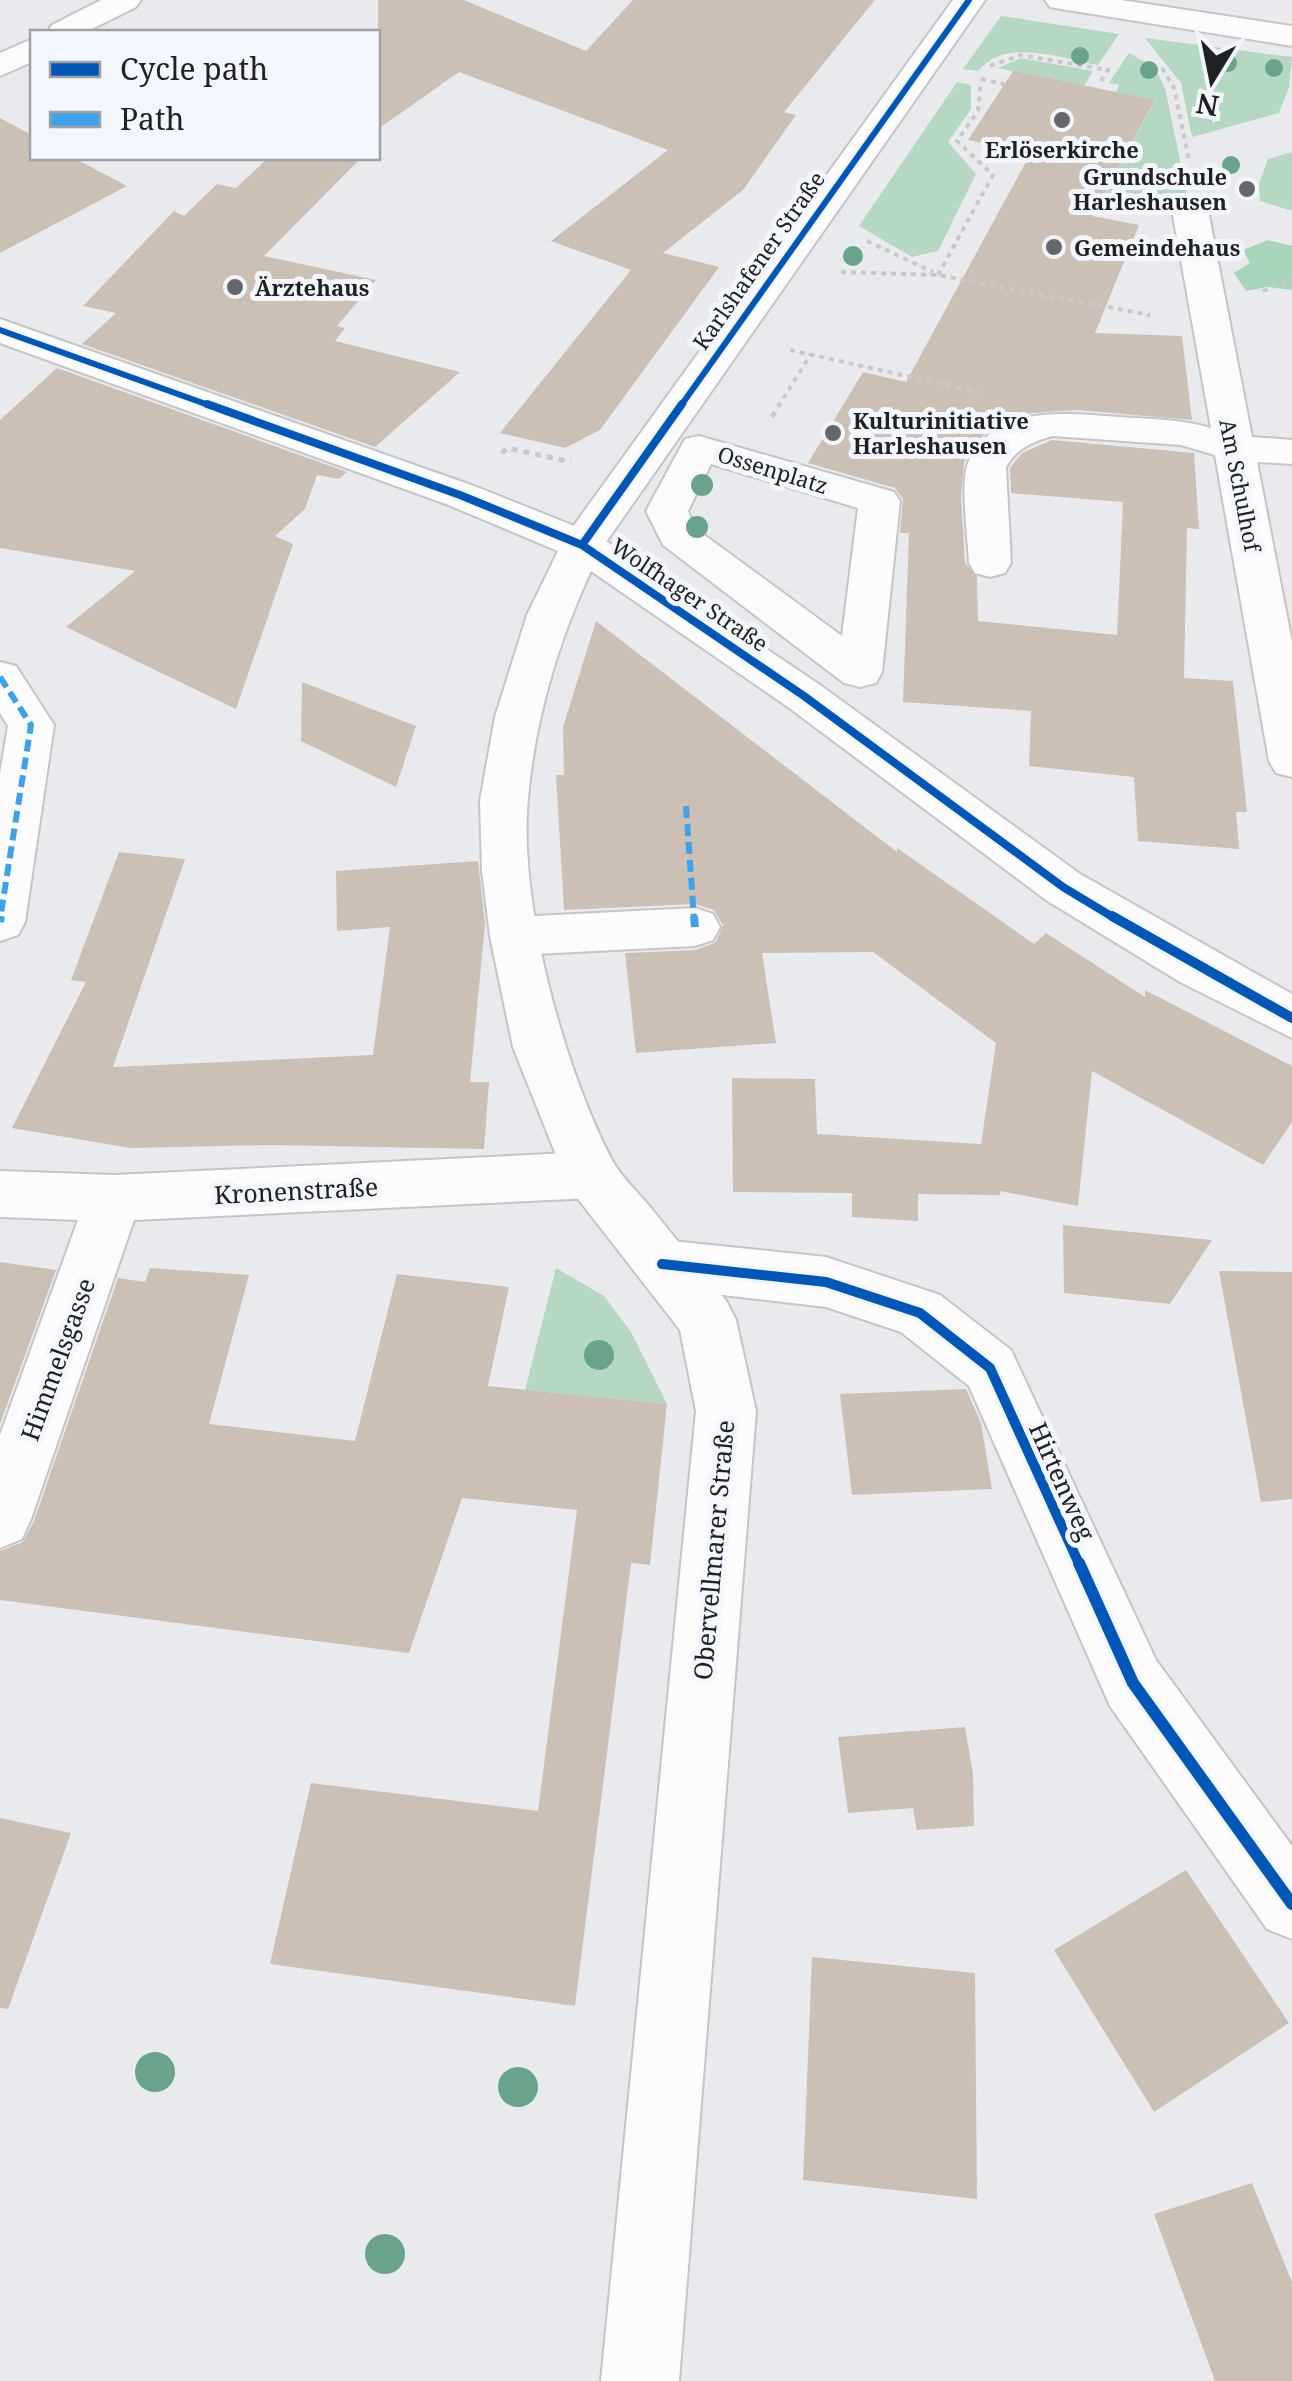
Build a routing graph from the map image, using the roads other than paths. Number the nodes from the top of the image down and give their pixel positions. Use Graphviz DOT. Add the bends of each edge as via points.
graph roads {
  1 [pos="125,0"];
  2 [pos="969,0"];
  3 [pos="1062,0"];
  4 [pos="67,30"];
  5 [pos="1292,36"];
  6 [pos="30,49"];
  7 [pos="0,66"];
  8 [pos="1190,210"];
  9 [pos="0,330"];
  10 [pos="1234,448"];
  11 [pos="1292,452"];
  12 [pos="582,545"];
  13 [pos="990,563"];
  14 [pos="860,672"];
  15 [pos="0,677"];
  16 [pos="1292,761"];
  17 [pos="0,922"];
  18 [pos="695,927"];
  19 [pos="514,936"];
  20 [pos="1292,1018"];
  21 [pos="591,1175"];
  22 [pos="0,1194"];
  23 [pos="114,1198"];
  24 [pos="662,1264"];
  25 [pos="0,1519"];
  26 [pos="1292,1904"];
  27 [pos="640,2381"];
  1 -- 4 [label="street"];
  2 -- 12 [label="street, Karlshafener Straße"];
  3 -- 5 [label="street"];
  6 -- 7 [label="street"];
  8 -- 10 [label="street, Am Schulhof"];
  9 -- 12 [label="street, Wolfhager Straße"];
  10 -- 11 [label="street"];
  10 -- 13 [label="street" via="1184,432 1051,424 1018,433 986,467"];
  10 -- 16 [label="street, Am Schulhof"];
  12 -- 19 [label="street, Obervellmarer Straße" via="550,616 504,801"];
  12 -- 20 [label="street, Wolfhager Straße" via="804,696 1063,887"];
  14 -- 14 [label="street, Ossenplatz" via="879,502 699,448 667,510 678,536"];
  15 -- 17 [label="street" via="30,725"];
  18 -- 19 [label="street"];
  19 -- 21 [label="street, Obervellmarer Straße" via="540,1046"];
  21 -- 23 [label="street, Kronenstraße"];
  21 -- 24 [label="street, Obervellmarer Straße"];
  22 -- 23 [label="street, Kronenstraße"];
  23 -- 25 [label="street, Himmelsgasse"];
  24 -- 26 [label="street, Hirtenweg" via="826,1282 920,1313 990,1368 1133,1683"];
  24 -- 27 [label="street, Obervellmarer Straße" via="706,1320 726,1411"];
}
